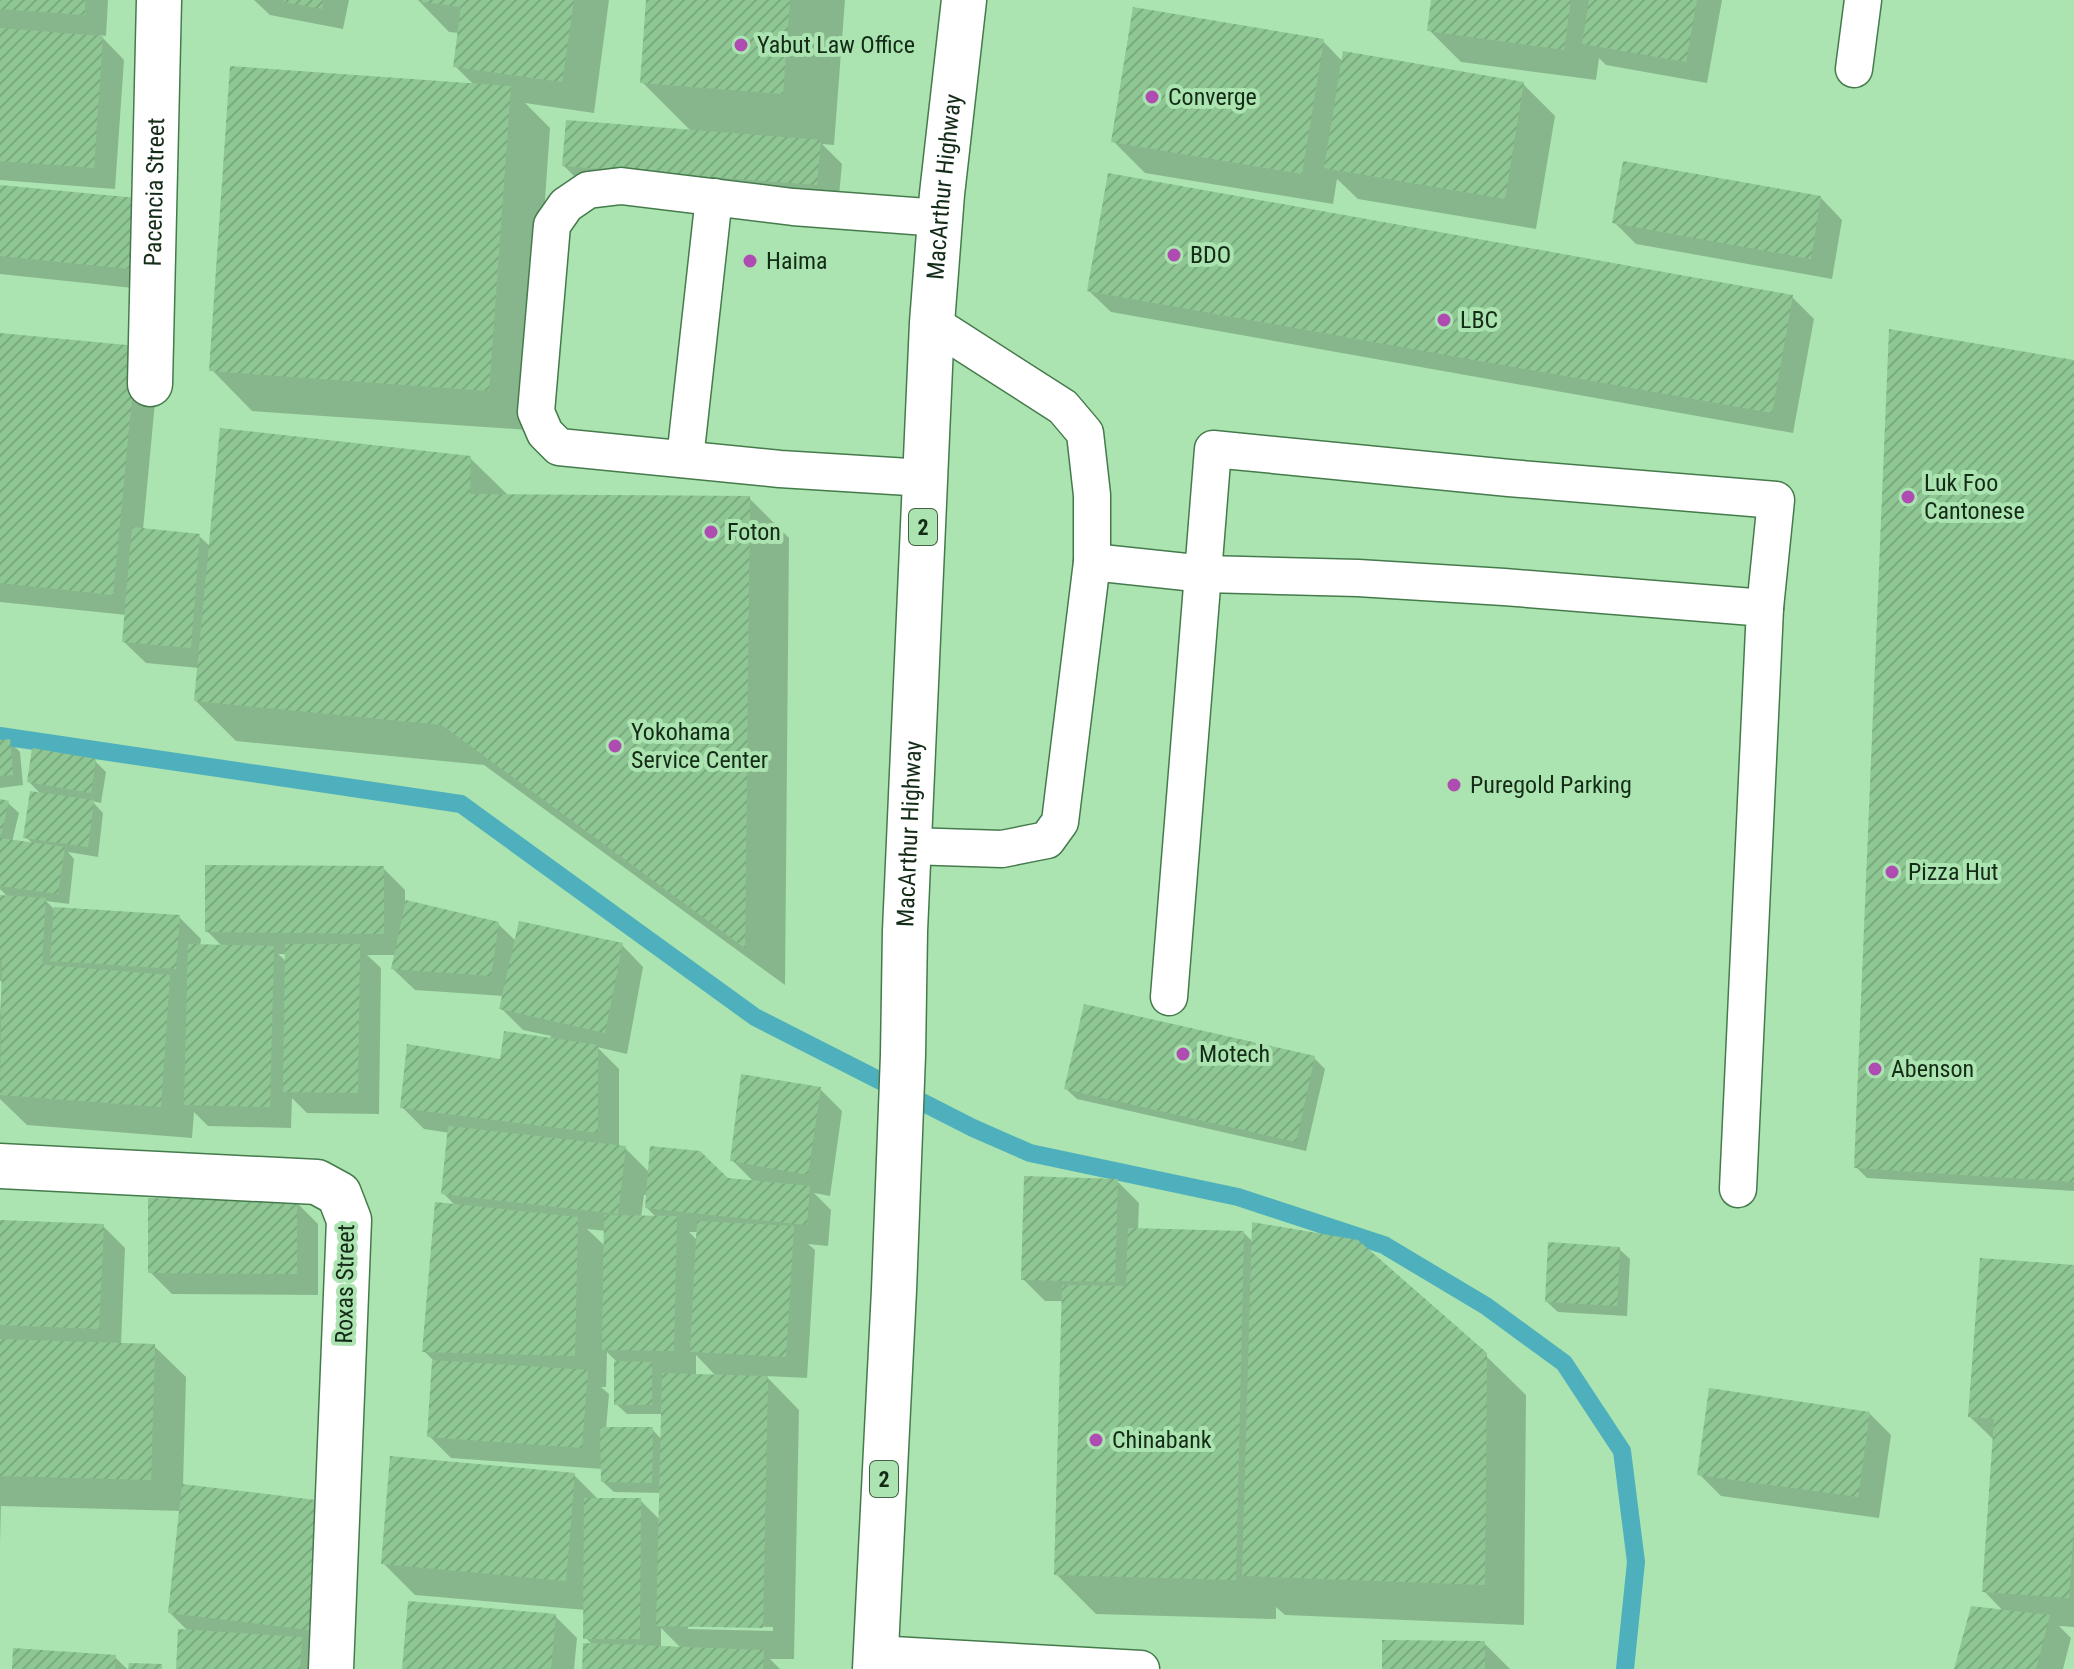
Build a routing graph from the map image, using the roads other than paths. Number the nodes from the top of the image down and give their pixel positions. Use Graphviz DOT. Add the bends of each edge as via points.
graph roads {
  1 [pos="159,0"];
  2 [pos="964,0"];
  3 [pos="1863,0"];
  4 [pos="1854,69"];
  5 [pos="714,197"];
  6 [pos="940,218"];
  7 [pos="932,323"];
  8 [pos="150,384"];
  9 [pos="685,459"];
  10 [pos="925,478"];
  11 [pos="1092,562"];
  12 [pos="1205,574"];
  13 [pos="1765,608"];
  14 [pos="909,846"];
  15 [pos="1169,997"];
  16 [pos="0,1166"];
  17 [pos="1738,1189"];
  18 [pos="875,1662"];
  19 [pos="331,1669"];
  20 [pos="1141,1669"];
  1 -- 8 [label="main road, Pacencia Street"];
  2 -- 6 [label="main road, MacArthur Highway / 2"];
  3 -- 4 [label="lane"];
  5 -- 6 [label="lane"];
  5 -- 9 [label="lane"];
  5 -- 9 [label="lane" via="621,186 588,190 566,205 552,225 536,412 545,433 559,447"];
  6 -- 7 [label="main road, MacArthur Highway / 2"];
  7 -- 10 [label="main road, MacArthur Highway / 2"];
  7 -- 11 [label="lane" via="1063,407 1085,433"];
  9 -- 10 [label="lane"];
  10 -- 14 [label="main road, MacArthur Highway / 2"];
  11 -- 12 [label="lane"];
  11 -- 14 [label="lane" via="1060,822 1047,840 1002,849"];
  12 -- 13 [label="lane" via="1358,578"];
  12 -- 13 [label="lane" via="1213,449 1776,500"];
  12 -- 15 [label="lane"];
  13 -- 17 [label="lane"];
  14 -- 18 [label="main road, MacArthur Highway / 2"];
  16 -- 19 [label="main road, Roxas Street" via="317,1182 339,1194 349,1220"];
  18 -- 20 [label="lane"];
}
